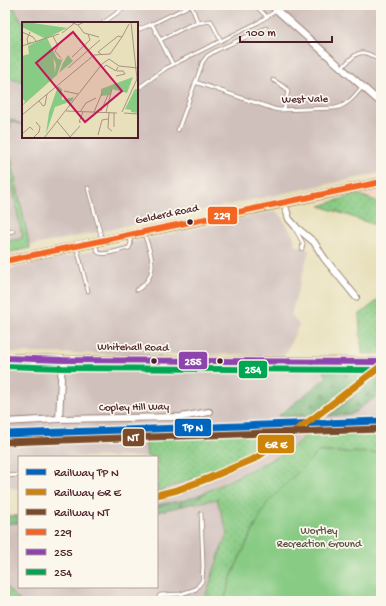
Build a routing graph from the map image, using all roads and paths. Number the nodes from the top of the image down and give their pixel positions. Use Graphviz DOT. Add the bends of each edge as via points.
graph roads {
  1 [pos="128,5"];
  2 [pos="191,5"];
  3 [pos="255,5"];
  4 [pos="272,5"];
  5 [pos="277,10"];
  6 [pos="266,17"];
  7 [pos="104,22"];
  8 [pos="198,23"];
  9 [pos="152,24"];
  10 [pos="266,28"];
  11 [pos="138,30"];
  12 [pos="160,40"];
  13 [pos="221,41"];
  14 [pos="381,57"];
  15 [pos="173,65"];
  16 [pos="342,68"];
  17 [pos="273,80"];
  18 [pos="195,82"];
  19 [pos="363,87"];
  20 [pos="138,88"];
  21 [pos="381,103"];
  22 [pos="284,110"];
  23 [pos="178,130"];
  24 [pos="381,182"];
  25 [pos="88,188"];
  26 [pos="284,203"];
  27 [pos="289,219"];
  28 [pos="13,231"];
  29 [pos="143,232"];
  30 [pos="5,233"];
  31 [pos="130,235"];
  32 [pos="99,241"];
  33 [pos="77,246"];
  34 [pos="302,249"];
  35 [pos="5,261"];
  36 [pos="137,290"];
  37 [pos="88,291"];
  38 [pos="356,297"];
  39 [pos="5,358"];
  40 [pos="62,360"];
  41 [pos="381,362"];
  42 [pos="209,412"];
  43 [pos="59,420"];
  44 [pos="5,422"];
  45 [pos="18,475"];
  46 [pos="5,476"];
  47 [pos="201,513"];
  48 [pos="157,601"];
  1 -- 7 [label="lane"];
  2 -- 8 [label="lane"];
  2 -- 9 [label="lane"];
  3 -- 6 [label="lane"];
  4 -- 5 [label="street"];
  5 -- 6 [label="lane"];
  5 -- 16 [label="street"];
  6 -- 13 [label="lane"];
  8 -- 12 [label="lane"];
  8 -- 13 [label="lane" via="211,21"];
  9 -- 11 [label="lane"];
  9 -- 12 [label="lane"];
  10 -- 18 [label="lane" via="210,54 202,62"];
  12 -- 15 [label="lane"];
  13 -- 15 [label="lane"];
  14 -- 16 [label="lane" via="377,59 361,52 354,55"];
  15 -- 20 [label="lane"];
  16 -- 19 [label="street"];
  17 -- 22 [label="lane" via="288,91"];
  18 -- 22 [label="lane, West Vale" via="274,109"];
  18 -- 23 [label="lane"];
  19 -- 21 [label="street"];
  19 -- 22 [label="lane, West Vale" via="341,107"];
  24 -- 26 [label="main road, Gelderd Road"];
  25 -- 32 [label="lane"];
  26 -- 27 [label="street"];
  26 -- 29 [label="main road, Gelderd Road"];
  27 -- 34 [label="lane" via="303,243"];
  27 -- 38 [label="street" via="314,242"];
  28 -- 30 [label="lane"];
  29 -- 31 [label="main road, Gelderd Road"];
  29 -- 36 [label="lane" via="153,264 146,282"];
  31 -- 32 [label="main road, Gelderd Road"];
  31 -- 32 [label="lane" via="129,248 104,254 97,250"];
  32 -- 33 [label="main road, Gelderd Road"];
  33 -- 35 [label="main road, Gelderd Road"];
  33 -- 37 [label="lane"];
  39 -- 40 [label="main road, Whitehall Road"];
  40 -- 41 [label="main road, Whitehall Road"];
  40 -- 43 [label="street"];
  42 -- 43 [label="street, Copley Hill Way" via="181,417"];
  43 -- 44 [label="street, Copley Hill Way"];
  45 -- 46 [label="lane"];
  47 -- 48 [label="lane" via="202,581 196,589 182,594 160,596"];
}
